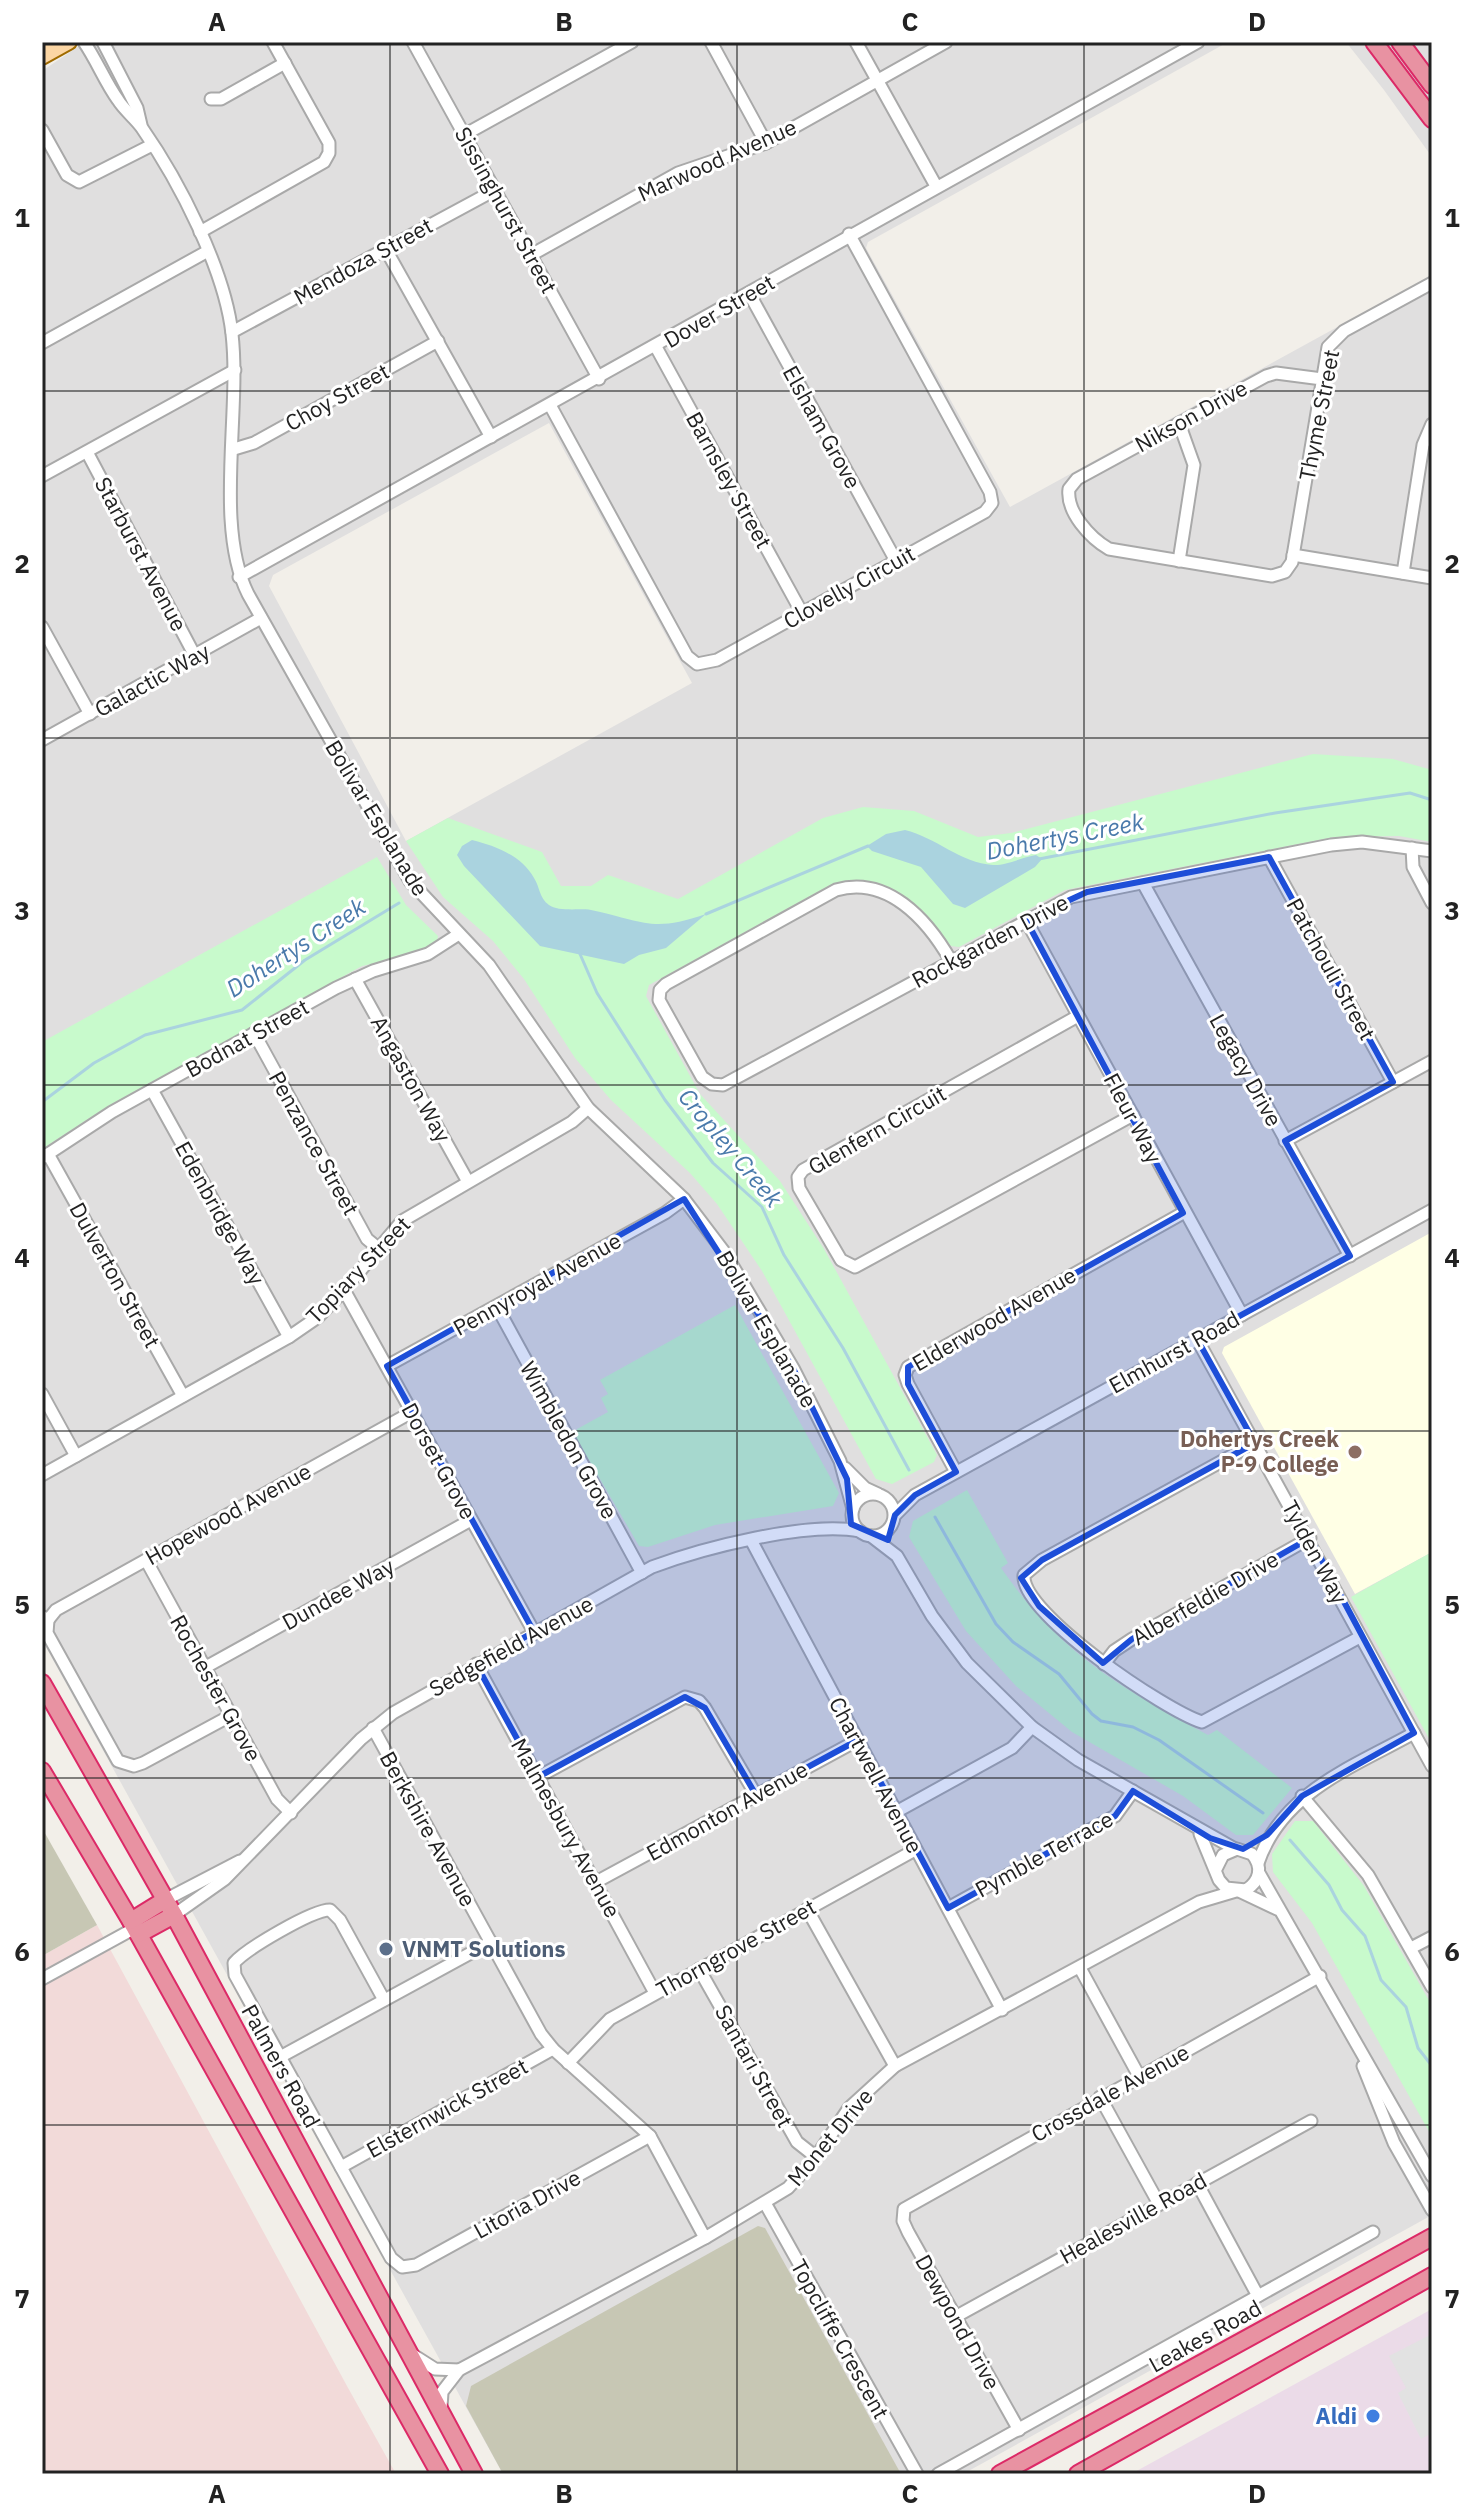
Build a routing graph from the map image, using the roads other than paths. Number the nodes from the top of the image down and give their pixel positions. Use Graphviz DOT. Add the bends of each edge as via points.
graph roads {
  1 [pos="69,42"];
  2 [pos="84,42"];
  3 [pos="103,42"];
  4 [pos="273,42"];
  5 [pos="413,42"];
  6 [pos="632,42"];
  7 [pos="711,42"];
  8 [pos="856,42"];
  9 [pos="946,42"];
  10 [pos="1198,42"];
  11 [pos="1374,42"];
  12 [pos="1400,42"];
  13 [pos="42,57"];
  14 [pos="285,63"];
  15 [pos="877,80"];
  16 [pos="1432,85"];
  17 [pos="211,99"];
  18 [pos="1432,119"];
  19 [pos="141,126"];
  20 [pos="42,130"];
  21 [pos="464,135"];
  22 [pos="766,143"];
  23 [pos="152,145"];
  24 [pos="936,186"];
  25 [pos="495,190"];
  26 [pos="200,232"];
  27 [pos="849,234"];
  28 [pos="385,248"];
  29 [pos="208,251"];
  30 [pos="531,255"];
  31 [pos="1432,283"];
  32 [pos="749,293"];
  33 [pos="232,332"];
  34 [pos="438,341"];
  35 [pos="42,343"];
  36 [pos="656,347"];
  37 [pos="235,370"];
  38 [pos="599,379"];
  39 [pos="1322,379"];
  40 [pos="550,405"];
  41 [pos="1179,423"];
  42 [pos="1432,424"];
  43 [pos="491,437"];
  44 [pos="234,449"];
  45 [pos="87,452"];
  46 [pos="42,476"];
  47 [pos="1293,555"];
  48 [pos="896,561"];
  49 [pos="1179,561"];
  50 [pos="1403,573"];
  51 [pos="239,577"];
  52 [pos="1432,578"];
  53 [pos="802,613"];
  54 [pos="261,618"];
  55 [pos="42,627"];
  56 [pos="195,656"];
  57 [pos="90,714"];
  58 [pos="42,740"];
  59 [pos="1412,848"];
  60 [pos="1432,851"];
  61 [pos="1269,857"];
  62 [pos="1143,883"];
  63 [pos="1432,903"];
  64 [pos="1026,920"];
  65 [pos="459,934"];
  66 [pos="951,961"];
  67 [pos="355,979"];
  68 [pos="1078,1016"];
  69 [pos="254,1033"];
  70 [pos="1432,1061"];
  71 [pos="1393,1082"];
  72 [pos="152,1090"];
  73 [pos="588,1108"];
  74 [pos="1133,1115"];
  75 [pos="1285,1141"];
  76 [pos="45,1156"];
  77 [pos="467,1180"];
  78 [pos="684,1199"];
  79 [pos="1432,1210"];
  80 [pos="1183,1213"];
  81 [pos="378,1248"];
  82 [pos="1350,1256"];
  83 [pos="344,1290"];
  84 [pos="497,1307"];
  85 [pos="1242,1315"];
  86 [pos="289,1337"];
  87 [pos="1197,1339"];
  88 [pos="387,1366"];
  89 [pos="42,1394"];
  90 [pos="183,1396"];
  91 [pos="412,1412"];
  92 [pos="1255,1443"];
  93 [pos="76,1456"];
  94 [pos="840,1461"];
  95 [pos="956,1472"];
  96 [pos="42,1475"];
  97 [pos="915,1495"];
  98 [pos="881,1496"];
  99 [pos="853,1510"];
  100 [pos="894,1519"];
  101 [pos="471,1520"];
  102 [pos="827,1529"];
  103 [pos="865,1534"];
  104 [pos="1310,1538"];
  105 [pos="751,1540"];
  106 [pos="897,1556"];
  107 [pos="146,1560"];
  108 [pos="642,1573"];
  109 [pos="45,1618"];
  110 [pos="534,1632"];
  111 [pos="1360,1637"];
  112 [pos="476,1664"];
  113 [pos="1104,1664"];
  114 [pos="204,1668"];
  115 [pos="42,1683"];
  116 [pos="230,1716"];
  117 [pos="1032,1727"];
  118 [pos="373,1728"];
  119 [pos="1414,1733"];
  120 [pos="858,1740"];
  121 [pos="1432,1766"];
  122 [pos="42,1771"];
  123 [pos="538,1777"];
  124 [pos="1133,1791"];
  125 [pos="756,1795"];
  126 [pos="1302,1796"];
  127 [pos="896,1812"];
  128 [pos="291,1813"];
  129 [pos="1197,1830"];
  130 [pos="1267,1835"];
  131 [pos="1239,1849"];
  132 [pos="915,1850"];
  133 [pos="247,1857"];
  134 [pos="1258,1868"];
  135 [pos="1217,1872"];
  136 [pos="596,1882"];
  137 [pos="1237,1891"];
  138 [pos="1199,1902"];
  139 [pos="169,1907"];
  140 [pos="948,1908"];
  141 [pos="807,1909"];
  142 [pos="1277,1910"];
  143 [pos="135,1928"];
  144 [pos="1432,1937"];
  145 [pos="491,1942"];
  146 [pos="1411,1948"];
  147 [pos="1080,1968"];
  148 [pos="699,1969"];
  149 [pos="1320,1976"];
  150 [pos="42,1979"];
  151 [pos="1432,1987"];
  152 [pos="655,1993"];
  153 [pos="384,2000"];
  154 [pos="1002,2010"];
  155 [pos="1346,2023"];
  156 [pos="553,2049"];
  157 [pos="280,2057"];
  158 [pos="568,2063"];
  159 [pos="895,2066"];
  160 [pos="1139,2076"];
  161 [pos="1100,2097"];
  162 [pos="1311,2121"];
  163 [pos="650,2136"];
  164 [pos="816,2157"];
  165 [pos="341,2167"];
  166 [pos="1432,2176"];
  167 [pos="1197,2183"];
  168 [pos="765,2203"];
  169 [pos="1159,2204"];
  170 [pos="1432,2210"];
  171 [pos="902,2213"];
  172 [pos="1373,2232"];
  173 [pos="1432,2237"];
  174 [pos="705,2238"];
  175 [pos="1430,2279"];
  176 [pos="1258,2296"];
  177 [pos="955,2317"];
  178 [pos="413,2355"];
  179 [pos="459,2370"];
  180 [pos="443,2416"];
  181 [pos="1019,2430"];
  182 [pos="440,2474"];
  183 [pos="474,2474"];
  184 [pos="917,2474"];
  185 [pos="938,2474"];
  186 [pos="1000,2474"];
  187 [pos="1078,2474"];
  1 -- 13 [label="main road"];
  2 -- 19 [label="street, Bolivar Esplanade" via="118,101"];
  3 -- 19 [label="street, Bolivar Esplanade"];
  4 -- 14 [label="street"];
  5 -- 21 [label="street, Sissinghurst Street"];
  6 -- 21 [label="street"];
  7 -- 22 [label="street"];
  8 -- 15 [label="street"];
  9 -- 15 [label="street, Marwood Avenue"];
  10 -- 24 [label="street, Dover Street"];
  11 -- 18 [label="highway"];
  12 -- 16 [label="highway"];
  14 -- 17 [label="street" via="221,99"];
  14 -- 26 [label="street" via="329,143 327,158"];
  15 -- 22 [label="street, Marwood Avenue"];
  15 -- 24 [label="street"];
  19 -- 23 [label="street, Bolivar Esplanade"];
  20 -- 23 [label="street" via="67,175 79,182"];
  21 -- 25 [label="street, Sissinghurst Street"];
  22 -- 30 [label="street, Marwood Avenue" via="678,173"];
  23 -- 26 [label="street, Bolivar Esplanade"];
  24 -- 27 [label="street, Dover Street"];
  25 -- 28 [label="street, Mendoza Street"];
  25 -- 30 [label="street, Sissinghurst Street"];
  26 -- 29 [label="street, Bolivar Esplanade"];
  27 -- 32 [label="street, Dover Street"];
  27 -- 48 [label="street, Clovelly Circuit" via="992,497 985,512"];
  28 -- 33 [label="street, Mendoza Street"];
  28 -- 34 [label="street"];
  29 -- 33 [label="street, Bolivar Esplanade"];
  29 -- 35 [label="street"];
  30 -- 38 [label="street, Sissinghurst Street"];
  31 -- 39 [label="street, Thyme Street" via="1332,342"];
  32 -- 36 [label="street, Dover Street"];
  32 -- 48 [label="street, Elsham Grove"];
  33 -- 37 [label="street, Bolivar Esplanade"];
  34 -- 43 [label="street"];
  34 -- 44 [label="street, Choy Street" via="254,443"];
  36 -- 38 [label="street, Dover Street"];
  36 -- 53 [label="street, Barnsley Street"];
  37 -- 44 [label="street, Bolivar Esplanade"];
  37 -- 45 [label="street"];
  38 -- 40 [label="street, Dover Street"];
  39 -- 41 [label="street, Nikson Drive" via="1276,373"];
  39 -- 47 [label="street, Thyme Street"];
  40 -- 43 [label="street, Dover Street"];
  40 -- 53 [label="street, Clovelly Circuit" via="691,661 710,663"];
  41 -- 49 [label="street" via="1194,465"];
  41 -- 49 [label="street, Nikson Drive" via="1077,479 1069,489 1070,503 1098,542 1109,549"];
  42 -- 50 [label="street" via="1423,445"];
  43 -- 51 [label="street, Dover Street"];
  44 -- 51 [label="street, Bolivar Esplanade" via="231,540"];
  45 -- 46 [label="street"];
  45 -- 56 [label="street, Starburst Avenue"];
  47 -- 49 [label="street" via="1285,572 1272,576"];
  47 -- 50 [label="street"];
  48 -- 53 [label="street, Clovelly Circuit"];
  50 -- 52 [label="street"];
  51 -- 54 [label="street, Bolivar Esplanade"];
  54 -- 56 [label="street, Galactic Way"];
  54 -- 65 [label="street, Bolivar Esplanade" via="400,865"];
  55 -- 57 [label="street"];
  56 -- 57 [label="street, Galactic Way"];
  57 -- 58 [label="street, Galactic Way"];
  59 -- 60 [label="street, Rockgarden Drive"];
  59 -- 61 [label="street, Rockgarden Drive" via="1362,842"];
  59 -- 63 [label="street" via="1413,867"];
  61 -- 62 [label="street, Rockgarden Drive"];
  61 -- 71 [label="street, Patchouli Street"];
  62 -- 64 [label="street, Rockgarden Drive" via="1071,897"];
  62 -- 75 [label="street, Legacy Drive"];
  64 -- 66 [label="street, Rockgarden Drive"];
  64 -- 68 [label="street, Fleur Way"];
  65 -- 67 [label="street, Bodnat Street" via="428,954"];
  65 -- 73 [label="street, Bolivar Esplanade" via="489,965"];
  66 -- 66 [label="street, Rockgarden Drive" via="936,938 893,896 868,886 836,890 660,990 659,1000 702,1077 712,1084 727,1083"];
  67 -- 69 [label="street, Bodnat Street"];
  67 -- 77 [label="street, Angaston Way"];
  68 -- 74 [label="street, Fleur Way"];
  68 -- 74 [label="street, Glenfern Circuit" via="803,1170 799,1188 841,1260 855,1267"];
  69 -- 72 [label="street, Bodnat Street"];
  69 -- 81 [label="street, Penzance Street" via="367,1239"];
  70 -- 71 [label="street"];
  71 -- 75 [label="street"];
  72 -- 76 [label="street, Bodnat Street"];
  72 -- 86 [label="street, Edenbridge Way"];
  73 -- 77 [label="street, Topiary Street"];
  73 -- 78 [label="street, Bolivar Esplanade"];
  74 -- 80 [label="street, Fleur Way"];
  75 -- 82 [label="street, Legacy Drive"];
  76 -- 90 [label="street, Dulverton Street"];
  77 -- 81 [label="street, Topiary Street" via="402,1221"];
  78 -- 84 [label="street, Pennyroyal Avenue"];
  78 -- 94 [label="street, Bolivar Esplanade" via="761,1312"];
  79 -- 82 [label="street, Elmhurst Road"];
  80 -- 85 [label="street, Fleur Way"];
  80 -- 95 [label="street, Elderwood Avenue" via="908,1367 908,1384"];
  81 -- 83 [label="street, Topiary Street"];
  82 -- 85 [label="street, Elmhurst Road"];
  83 -- 86 [label="street, Topiary Street"];
  83 -- 88 [label="street, Dorset Grove"];
  84 -- 88 [label="street, Pennyroyal Avenue"];
  84 -- 108 [label="street, Wimbledon Grove"];
  85 -- 87 [label="street, Elmhurst Road"];
  86 -- 90 [label="street, Topiary Street"];
  87 -- 92 [label="street, Tylden Way"];
  87 -- 95 [label="street, Elmhurst Road"];
  88 -- 91 [label="street, Dorset Grove"];
  89 -- 93 [label="street"];
  90 -- 93 [label="street, Topiary Street"];
  91 -- 101 [label="street, Dorset Grove"];
  91 -- 107 [label="street, Hopewood Avenue"];
  92 -- 104 [label="street, Tylden Way"];
  92 -- 113 [label="street" via="1042,1560 1024,1575 1039,1606"];
  93 -- 96 [label="street, Topiary Street"];
  94 -- 98 [label="street, Bolivar Esplanade" via="865,1488"];
  94 -- 99 [label="street, Bolivar Esplanade"];
  95 -- 97 [label="street, Elmhurst Road"];
  97 -- 98 [label="street, Elmhurst Road"];
  97 -- 100 [label="street, Elmhurst Road"];
  98 -- 99 [label="street" via="862,1497"];
  98 -- 100 [label="street"];
  99 -- 102 [label="street, Sedgefield Avenue"];
  99 -- 103 [label="street" via="854,1525"];
  100 -- 103 [label="street" via="882,1535"];
  100 -- 106 [label="street"];
  101 -- 110 [label="street, Dorset Grove"];
  101 -- 114 [label="street, Dundee Way"];
  102 -- 103 [label="street, Sedgefield Avenue"];
  102 -- 105 [label="street, Sedgefield Avenue"];
  103 -- 106 [label="street"];
  104 -- 111 [label="street, Tylden Way"];
  104 -- 113 [label="street, Alberfeldie Drive" via="1123,1644"];
  105 -- 108 [label="street, Sedgefield Avenue" via="679,1557"];
  105 -- 120 [label="street, Chartwell Avenue"];
  106 -- 117 [label="street" via="967,1663"];
  107 -- 109 [label="street, Hopewood Avenue"];
  107 -- 114 [label="street, Rochester Grove"];
  108 -- 110 [label="street, Sedgefield Avenue"];
  109 -- 116 [label="street" via="47,1633 118,1761 143,1763"];
  110 -- 112 [label="street, Sedgefield Avenue"];
  111 -- 113 [label="street" via="1202,1722"];
  111 -- 119 [label="street, Tylden Way"];
  112 -- 118 [label="street, Sedgefield Avenue"];
  112 -- 123 [label="street, Malmesbury Avenue"];
  114 -- 116 [label="street, Rochester Grove"];
  115 -- 139 [label="highway, Palmers Road"];
  116 -- 128 [label="street, Rochester Grove" via="277,1799"];
  117 -- 124 [label="street"];
  117 -- 127 [label="street" via="1012,1748"];
  118 -- 128 [label="street, Sedgefield Avenue"];
  118 -- 145 [label="street, Berkshire Avenue"];
  119 -- 121 [label="street, Tylden Way"];
  119 -- 126 [label="street"];
  120 -- 125 [label="street, Edmonton Avenue"];
  120 -- 127 [label="street, Chartwell Avenue"];
  122 -- 143 [label="highway"];
  123 -- 125 [label="street" via="685,1697 705,1708"];
  123 -- 136 [label="street, Malmesbury Avenue"];
  124 -- 129 [label="street"];
  124 -- 140 [label="street, Pymble Terrace" via="1115,1816"];
  125 -- 136 [label="street, Edmonton Avenue"];
  126 -- 130 [label="street"];
  126 -- 146 [label="street" via="1351,1851"];
  127 -- 132 [label="street, Chartwell Avenue"];
  128 -- 133 [label="street, Sedgefield Avenue"];
  129 -- 131 [label="street"];
  129 -- 135 [label="street"];
  130 -- 131 [label="street"];
  130 -- 134 [label="street"];
  131 -- 134 [label="street"];
  131 -- 135 [label="street" via="1223,1855"];
  132 -- 140 [label="street, Chartwell Avenue"];
  132 -- 141 [label="street, Thorngrove Street"];
  133 -- 139 [label="street, Sedgefield Avenue"];
  133 -- 139 [label="street, Sedgefield Avenue" via="225,1879"];
  134 -- 137 [label="street" via="1251,1887"];
  134 -- 142 [label="street"];
  135 -- 137 [label="street" via="1226,1888"];
  135 -- 138 [label="street, Monet Drive"];
  136 -- 152 [label="street, Malmesbury Avenue"];
  137 -- 138 [label="street, Monet Drive"];
  137 -- 142 [label="street"];
  138 -- 147 [label="street, Monet Drive"];
  139 -- 143 [label="highway"];
  139 -- 178 [label="highway, Palmers Road"];
  140 -- 154 [label="street, Chartwell Avenue"];
  141 -- 148 [label="street, Thorngrove Street"];
  141 -- 159 [label="street"];
  142 -- 149 [label="street"];
  143 -- 150 [label="street"];
  143 -- 182 [label="highway"];
  144 -- 146 [label="street"];
  145 -- 153 [label="street"];
  145 -- 156 [label="street, Berkshire Avenue"];
  146 -- 151 [label="street"];
  147 -- 154 [label="street, Monet Drive"];
  147 -- 160 [label="street"];
  148 -- 152 [label="street, Thorngrove Street"];
  148 -- 164 [label="street, Santari Street" via="797,2142"];
  149 -- 155 [label="street"];
  149 -- 160 [label="street, Crossdale Avenue"];
  152 -- 158 [label="street, Thorngrove Street" via="593,2033"];
  153 -- 157 [label="street"];
  153 -- 157 [label="street" via="340,1920 322,1910 234,1963 235,1975"];
  154 -- 159 [label="street, Monet Drive"];
  155 -- 166 [label="street"];
  155 -- 170 [label="street" via="1394,2143"];
  156 -- 158 [label="street, Berkshire Avenue"];
  156 -- 165 [label="street, Elsternwick Street"];
  157 -- 165 [label="street"];
  158 -- 163 [label="street, Berkshire Avenue"];
  159 -- 164 [label="street, Monet Drive" via="849,2108"];
  160 -- 161 [label="street, Crossdale Avenue"];
  161 -- 169 [label="street"];
  161 -- 171 [label="street, Crossdale Avenue" via="909,2204"];
  162 -- 167 [label="street, Healesville Road"];
  163 -- 165 [label="street, Litoria Drive" via="416,2265 402,2267 391,2258"];
  163 -- 174 [label="street, Berkshire Avenue"];
  164 -- 168 [label="street, Monet Drive" via="788,2188"];
  167 -- 169 [label="street, Healesville Road"];
  167 -- 176 [label="street"];
  168 -- 174 [label="street, Monet Drive"];
  168 -- 184 [label="street, Topcliffe Crescent"];
  169 -- 177 [label="street, Healesville Road"];
  171 -- 177 [label="street, Dewpond Drive"];
  172 -- 176 [label="street"];
  173 -- 186 [label="highway, Leakes Road"];
  174 -- 179 [label="street, Monet Drive"];
  175 -- 187 [label="highway"];
  176 -- 181 [label="street"];
  177 -- 181 [label="street, Dewpond Drive"];
  178 -- 179 [label="street" via="435,2369"];
  178 -- 180 [label="highway, Palmers Road"];
  179 -- 180 [label="street" via="442,2392"];
  180 -- 183 [label="highway, Palmers Road"];
  181 -- 185 [label="street"];
}
